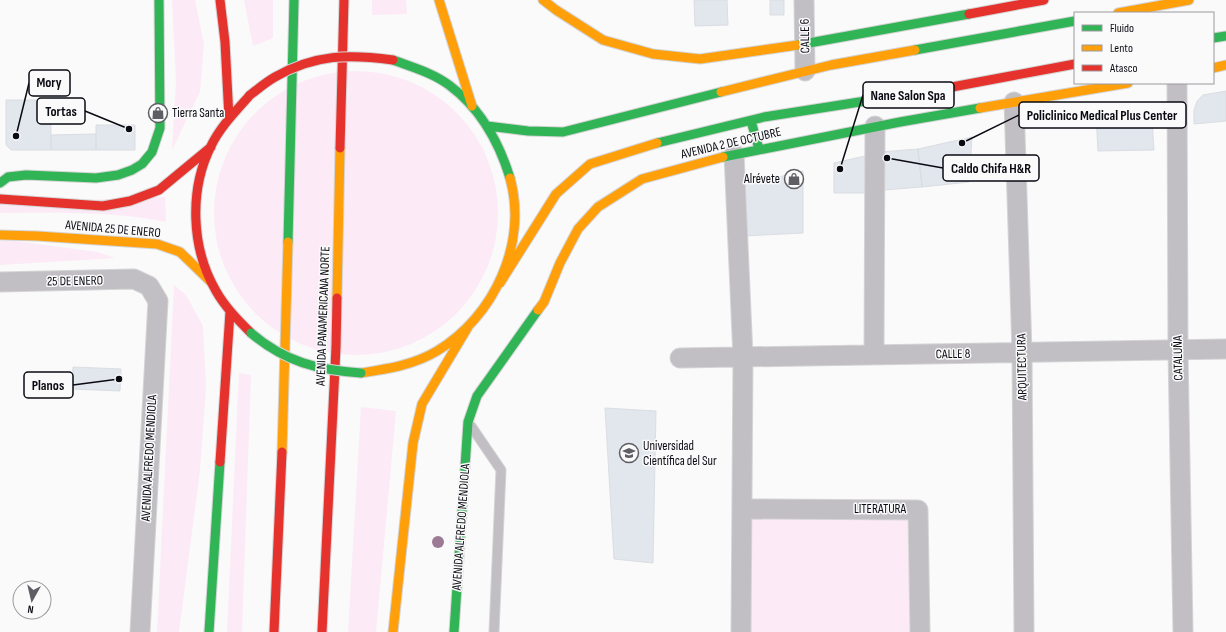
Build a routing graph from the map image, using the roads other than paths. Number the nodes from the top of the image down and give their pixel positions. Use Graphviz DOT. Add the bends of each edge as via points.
graph roads {
  1 [pos="159,0"];
  2 [pos="220,0"];
  3 [pos="294,0"];
  4 [pos="344,0"];
  5 [pos="439,0"];
  6 [pos="543,0"];
  7 [pos="804,0"];
  8 [pos="1044,0"];
  9 [pos="1189,0"];
  10 [pos="1123,12"];
  11 [pos="1074,21"];
  12 [pos="1226,36"];
  13 [pos="1214,38"];
  14 [pos="805,44"];
  15 [pos="1074,64"];
  16 [pos="1226,65"];
  17 [pos="1214,68"];
  18 [pos="805,71"];
  19 [pos="1122,84"];
  20 [pos="1177,84"];
  21 [pos="1014,102"];
  22 [pos="472,106"];
  23 [pos="229,118"];
  24 [pos="751,121"];
  25 [pos="488,126"];
  26 [pos="875,126"];
  27 [pos="211,147"];
  28 [pos="759,149"];
  29 [pos="734,154"];
  30 [pos="0,183"];
  31 [pos="0,198"];
  32 [pos="0,235"];
  33 [pos="0,282"];
  34 [pos="212,282"];
  35 [pos="500,283"];
  36 [pos="149,286"];
  37 [pos="230,312"];
  38 [pos="468,327"];
  39 [pos="1226,349"];
  40 [pos="1178,350"];
  41 [pos="1022,352"];
  42 [pos="874,355"];
  43 [pos="743,357"];
  44 [pos="680,358"];
  45 [pos="468,422"];
  46 [pos="742,509"];
  47 [pos="212,586"];
  48 [pos="201,624"];
  49 [pos="140,632"];
  50 [pos="209,632"];
  51 [pos="274,632"];
  52 [pos="322,632"];
  53 [pos="393,632"];
  54 [pos="454,632"];
  55 [pos="494,632"];
  56 [pos="741,632"];
  57 [pos="920,632"];
  58 [pos="1024,632"];
  59 [pos="1183,632"];
  1 -- 30 [label="main road" via="160,128 152,152 142,164 118,175 96,178 26,175 8,177"];
  2 -- 23 [label="main road"];
  3 -- 51 [label="main road" via="285,393"];
  4 -- 52 [label="main road, AVENIDA PANAMERICANA NORTE" via="336,347"];
  5 -- 22 [label="main road"];
  6 -- 14 [label="main road" via="603,40 653,54 700,59"];
  7 -- 14 [label="street, CALLE 6"];
  8 -- 14 [label="main road"];
  9 -- 10 [label="main road"];
  11 -- 18 [label="main road"];
  12 -- 13 [label="main road"];
  14 -- 18 [label="street, CALLE 6"];
  15 -- 24 [label="main road, AVENIDA 2 DE OCTUBRE"];
  16 -- 17 [label="main road"];
  18 -- 25 [label="main road" via="562,132"];
  19 -- 21 [label="main road, AVENIDA 2 DE OCTUBRE"];
  20 -- 40 [label="street, CATALUÑA"];
  21 -- 26 [label="main road, AVENIDA 2 DE OCTUBRE"];
  21 -- 41 [label="street, ARQUITECTURA"];
  22 -- 23 [label="main road, bridge" via="449,86 422,70 394,60 363,56 332,57 303,64 275,77 250,95"];
  22 -- 25 [label="main road"];
  23 -- 27 [label="main road"];
  24 -- 28 [label="main road"];
  24 -- 35 [label="main road, AVENIDA 2 DE OCTUBRE" via="665,141 590,164 556,194"];
  25 -- 35 [label="main road" via="510,173 514,201 513,236"];
  26 -- 28 [label="main road, AVENIDA 2 DE OCTUBRE"];
  26 -- 42 [label="street"];
  27 -- 31 [label="main road, AVENIDA 25 DE ENERO" via="159,190 130,201 103,206"];
  27 -- 34 [label="main road" via="202,173 197,201 197,229 202,256"];
  28 -- 29 [label="main road, AVENIDA 2 DE OCTUBRE"];
  29 -- 43 [label="street"];
  29 -- 45 [label="main road, AVENIDA 2 DE OCTUBRE" via="642,179 598,207 578,229 560,262 544,302 477,396"];
  32 -- 34 [label="main road, AVENIDA 25 DE ENERO" via="157,244 180,252"];
  33 -- 36 [label="street, 25 DE ENERO" via="134,279"];
  34 -- 37 [label="main road"];
  35 -- 38 [label="main road" via="486,306"];
  36 -- 49 [label="street, AVENIDA ALFREDO MENDIOLA" via="158,301"];
  37 -- 38 [label="main road, bridge" via="251,333 275,351 302,364 331,371 361,373 390,369 419,360 445,346"];
  37 -- 47 [label="main road"];
  38 -- 53 [label="main road" via="422,404 413,443"];
  39 -- 40 [label="street, CALLE 8"];
  40 -- 41 [label="street, CALLE 8"];
  40 -- 59 [label="street, CATALUÑA"];
  41 -- 42 [label="street, CALLE 8"];
  41 -- 58 [label="street, ARQUITECTURA"];
  42 -- 43 [label="street, CALLE 8"];
  43 -- 44 [label="street, CALLE 8"];
  43 -- 46 [label="street"];
  45 -- 54 [label="main road, AVENIDA ALFREDO MENDIOLA"];
  45 -- 55 [label="lane" via="501,470"];
  46 -- 56 [label="street"];
  46 -- 57 [label="street, LITERATURA" via="918,510"];
  47 -- 48 [label="main road"];
  47 -- 50 [label="main road"];
}
